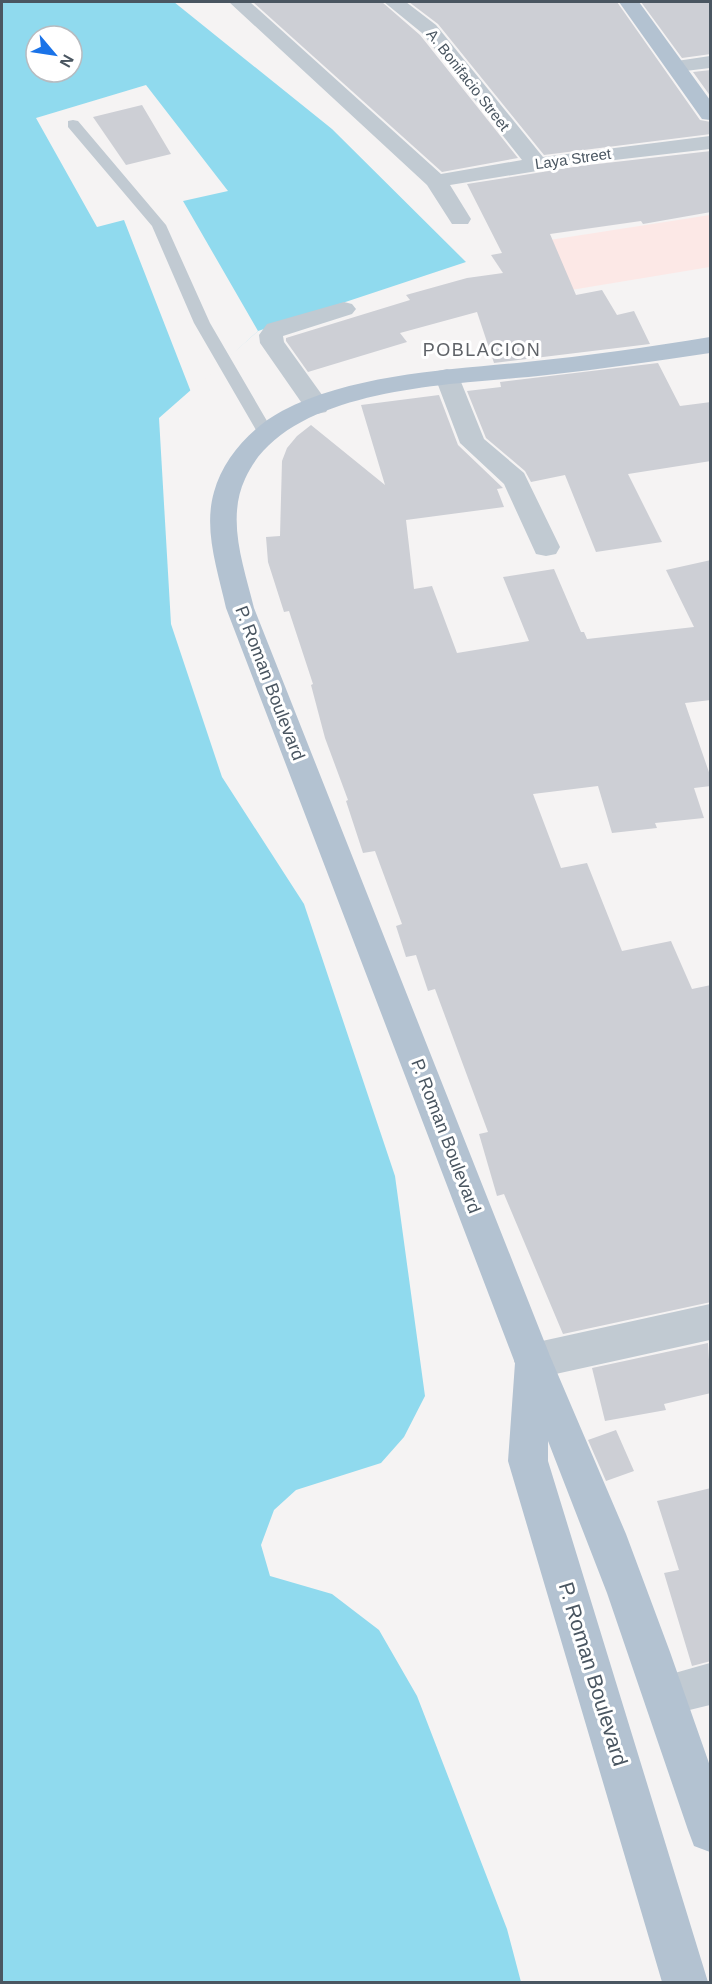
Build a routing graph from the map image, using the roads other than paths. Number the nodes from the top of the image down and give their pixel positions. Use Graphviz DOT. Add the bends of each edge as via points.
graph roads {
  1 [pos="239,2"];
  2 [pos="394,2"];
  3 [pos="629,2"];
  4 [pos="711,62"];
  5 [pos="677,66"];
  6 [pos="711,114"];
  7 [pos="73,124"];
  8 [pos="711,143"];
  9 [pos="537,164"];
  10 [pos="436,182"];
  11 [pos="460,219"];
  12 [pos="345,309"];
  13 [pos="711,345"];
  14 [pos="447,377"];
  15 [pos="317,406"];
  16 [pos="266,433"];
  17 [pos="546,547"];
  18 [pos="711,1322"];
  19 [pos="533,1361"];
  20 [pos="711,1684"];
  21 [pos="665,1695"];
  22 [pos="711,1830"];
  23 [pos="685,1983"];
  1 -- 10 [label="street"];
  2 -- 9 [label="street, A. Bonifacio Street" via="429,29"];
  3 -- 5 [label="main road"];
  4 -- 5 [label="street"];
  5 -- 6 [label="main road"];
  7 -- 16 [label="lane" via="159,225 202,323"];
  8 -- 9 [label="street, Laya Street"];
  9 -- 10 [label="street, Laya Street"];
  10 -- 11 [label="street"];
  12 -- 15 [label="street" via="276,329 271,335 272,343"];
  13 -- 14 [label="main road, P. Roman Boulevard" via="631,358"];
  14 -- 15 [label="main road, P. Roman Boulevard"];
  14 -- 17 [label="street" via="473,443 515,479"];
  15 -- 16 [label="main road, P. Roman Boulevard" via="301,411"];
  16 -- 19 [label="main road, P. Roman Boulevard" via="245,457 227,491 222,526 240,608"];
  18 -- 19 [label="street"];
  19 -- 21 [label="main road, P. Roman Boulevard" via="573,1450"];
  19 -- 23 [label="main road, P. Roman Boulevard" via="528,1461"];
  20 -- 21 [label="street"];
  21 -- 22 [label="main road, P. Roman Boulevard"];
}
